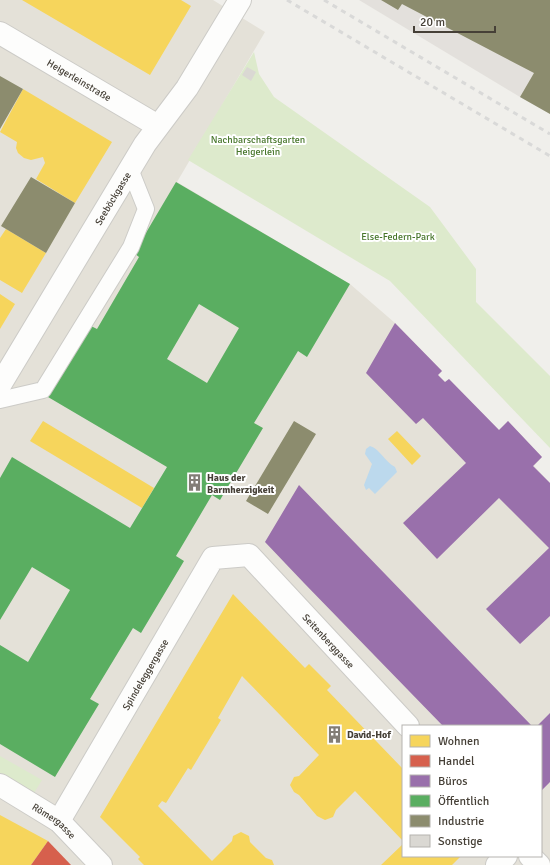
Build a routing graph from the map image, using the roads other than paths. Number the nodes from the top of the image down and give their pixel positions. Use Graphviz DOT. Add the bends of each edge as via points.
graph roads {
  1 [pos="235,8"];
  2 [pos="0,33"];
  3 [pos="158,126"];
  4 [pos="130,169"];
  5 [pos="0,385"];
  6 [pos="0,400"];
  7 [pos="249,556"];
  8 [pos="407,725"];
  9 [pos="0,785"];
  10 [pos="59,821"];
  11 [pos="505,857"];
  12 [pos="531,857"];
  13 [pos="101,865"];
  14 [pos="497,865"];
  15 [pos="539,865"];
  1 -- 3 [label="street, Seeböckgasse" via="187,88"];
  2 -- 3 [label="street, Heigerleinstraße"];
  3 -- 4 [label="street, Seeböckgasse"];
  4 -- 5 [label="street, Seeböckgasse"];
  4 -- 6 [label="lane" via="146,209 131,247 43,390"];
  7 -- 8 [label="street, Seitenberggasse"];
  7 -- 10 [label="street, Spindeleggergasse" via="213,558"];
  9 -- 10 [label="street, Römergasse"];
  10 -- 13 [label="street, Römergasse"];
  11 -- 14 [label="street"];
  12 -- 15 [label="street"];
}
